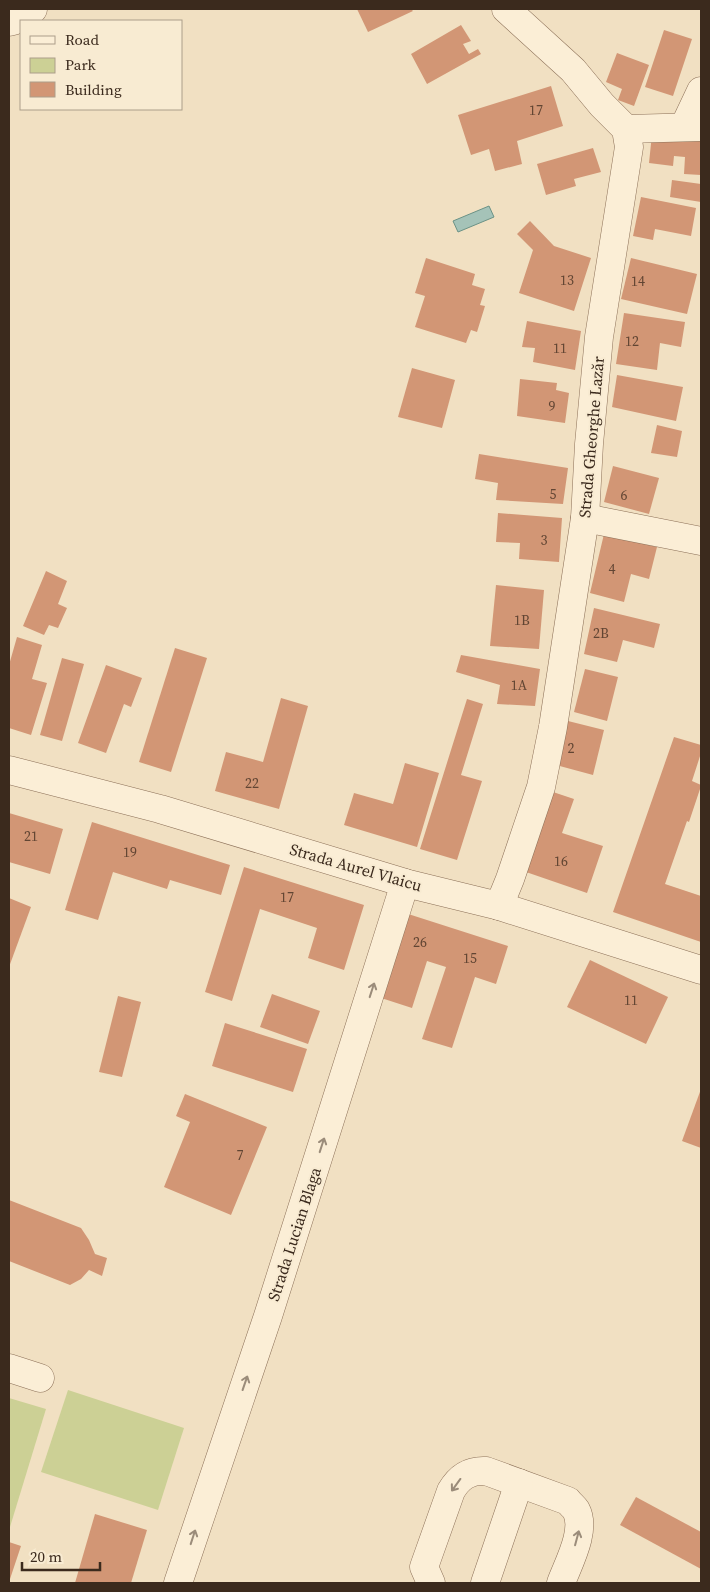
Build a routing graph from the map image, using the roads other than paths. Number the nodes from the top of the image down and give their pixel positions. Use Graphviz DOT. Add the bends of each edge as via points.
graph roads {
  1 [pos="33,9"];
  2 [pos="506,9"];
  3 [pos="9,22"];
  4 [pos="701,91"];
  5 [pos="693,127"];
  6 [pos="626,129"];
  7 [pos="585,518"];
  8 [pos="701,541"];
  9 [pos="9,770"];
  10 [pos="405,883"];
  11 [pos="499,906"];
  12 [pos="701,970"];
  13 [pos="9,1368"];
  14 [pos="40,1378"];
  15 [pos="519,1483"];
  16 [pos="178,1583"];
  17 [pos="431,1583"];
  18 [pos="485,1583"];
  19 [pos="560,1583"];
  1 -- 3 [label="street"];
  2 -- 6 [label="street" via="573,70"];
  4 -- 5 [label="street"];
  5 -- 6 [label="street"];
  6 -- 7 [label="street, Strada Gheorghe Lazăr" via="629,147 599,337"];
  7 -- 8 [label="street"];
  7 -- 11 [label="street, Strada Gheorghe Lazăr" via="555,717 541,787"];
  9 -- 10 [label="street, Strada Aurel Vlaicu" via="160,809"];
  10 -- 11 [label="street, Strada Aurel Vlaicu"];
  16 -- 10 [label="street, Strada Lucian Blaga, one-way" via="271,1307"];
  11 -- 12 [label="street, Strada Aurel Vlaicu"];
  13 -- 14 [label="street"];
  15 -- 17 [label="street, one-way" via="486,1471 462,1477 451,1492 424,1567"];
  15 -- 18 [label="street"];
  19 -- 15 [label="street, one-way" via="580,1530 576,1510 568,1501"];
}
